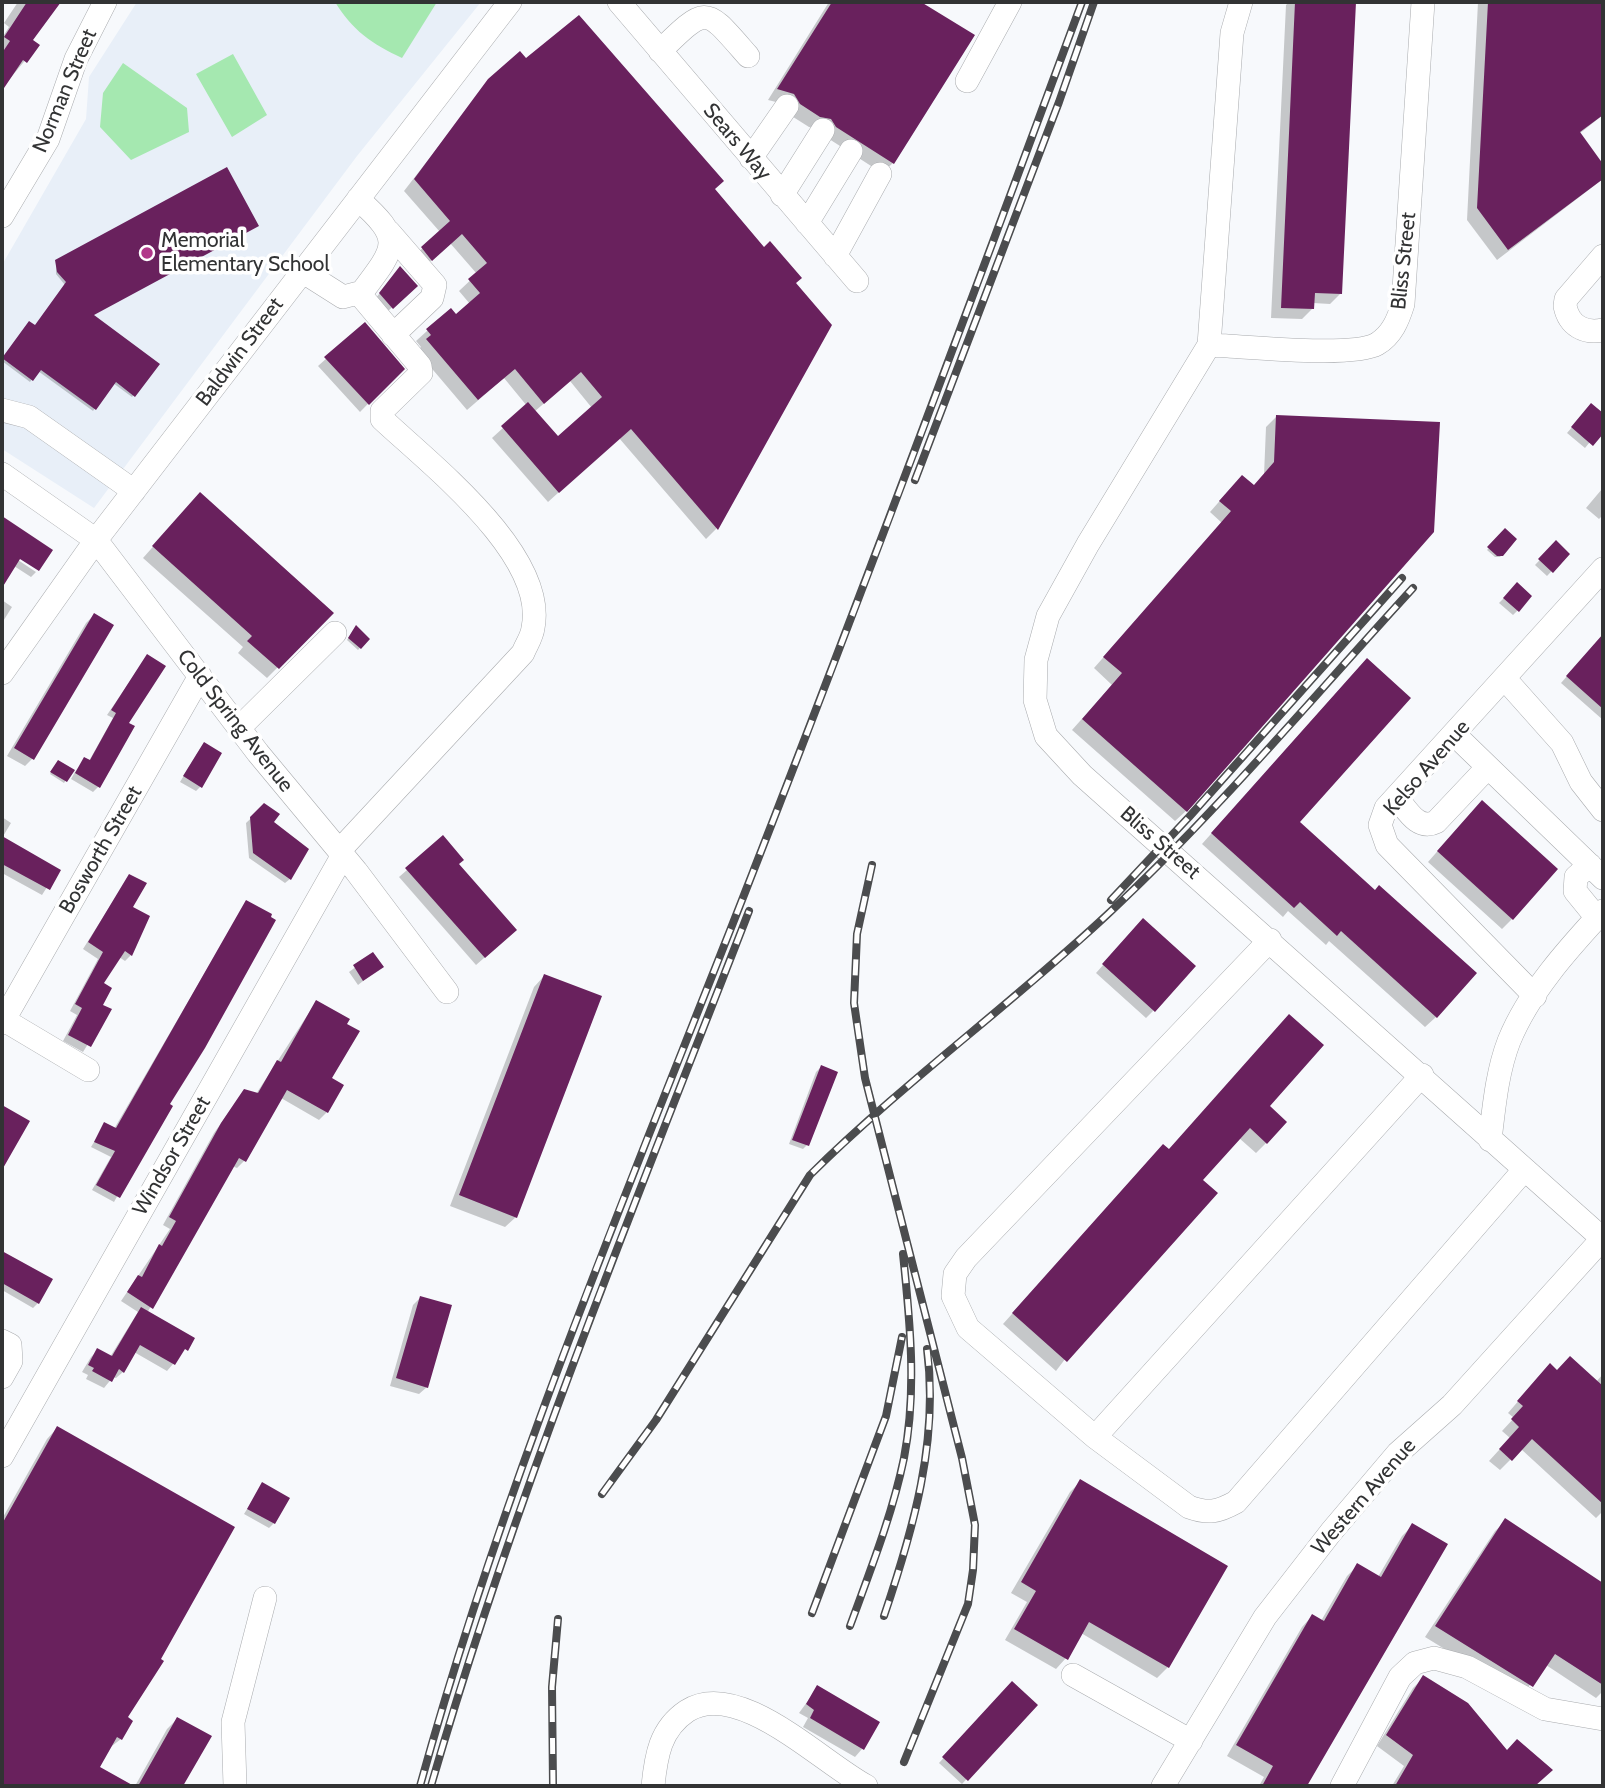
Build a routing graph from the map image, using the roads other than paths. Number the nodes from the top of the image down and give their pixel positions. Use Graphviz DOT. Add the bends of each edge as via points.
graph roads {
  1 [pos="105,2"];
  2 [pos="510,2"];
  3 [pos="619,2"];
  4 [pos="1010,2"];
  5 [pos="1241,2"];
  6 [pos="1423,2"];
  7 [pos="660,51"];
  8 [pos="748,56"];
  9 [pos="967,81"];
  10 [pos="787,106"];
  11 [pos="823,131"];
  12 [pos="851,151"];
  13 [pos="751,158"];
  14 [pos="880,174"];
  15 [pos="782,195"];
  16 [pos="358,200"];
  17 [pos="2,216"];
  18 [pos="807,223"];
  19 [pos="389,232"];
  20 [pos="835,256"];
  21 [pos="1603,256"];
  22 [pos="302,271"];
  23 [pos="856,281"];
  24 [pos="362,292"];
  25 [pos="1603,330"];
  26 [pos="393,335"];
  27 [pos="1209,345"];
  28 [pos="2,411"];
  29 [pos="2,474"];
  30 [pos="134,491"];
  31 [pos="96,540"];
  32 [pos="1603,569"];
  33 [pos="335,633"];
  34 [pos="2,673"];
  35 [pos="200,676"];
  36 [pos="1504,679"];
  37 [pos="239,728"];
  38 [pos="1455,734"];
  39 [pos="1488,767"];
  40 [pos="1397,797"];
  41 [pos="1603,810"];
  42 [pos="341,853"];
  43 [pos="1596,872"];
  44 [pos="1598,923"];
  45 [pos="1270,940"];
  46 [pos="447,992"];
  47 [pos="1535,996"];
  48 [pos="3,1022"];
  49 [pos="88,1070"];
  50 [pos="1422,1075"];
  51 [pos="1490,1140"];
  52 [pos="1524,1170"];
  53 [pos="1603,1238"];
  54 [pos="2,1341"];
  55 [pos="2,1377"];
  56 [pos="11,1417"];
  57 [pos="1095,1437"];
  58 [pos="2,1456"];
  59 [pos="265,1598"];
  60 [pos="1073,1675"];
  61 [pos="1603,1718"];
  62 [pos="1191,1741"];
  63 [pos="235,1786"];
  64 [pos="653,1786"];
  65 [pos="866,1786"];
  66 [pos="1163,1786"];
  67 [pos="1342,1786"];
  1 -- 17 [label="street, Norman Street" via="76,59 48,139"];
  2 -- 16 [label="street, Baldwin Street"];
  3 -- 7 [label="street, Sears Way"];
  4 -- 9 [label="street"];
  5 -- 27 [label="street, Bliss Street" via="1232,33"];
  6 -- 27 [label="street, Bliss Street" via="1403,304 1396,327 1376,344 1349,350"];
  7 -- 8 [label="street" via="695,17 704,15 715,18"];
  7 -- 13 [label="street, Sears Way"];
  10 -- 13 [label="street"];
  11 -- 15 [label="street"];
  12 -- 18 [label="street"];
  13 -- 15 [label="street, Sears Way"];
  14 -- 20 [label="street"];
  15 -- 18 [label="street, Sears Way"];
  16 -- 19 [label="street"];
  16 -- 22 [label="street, Baldwin Street"];
  18 -- 20 [label="street, Sears Way"];
  19 -- 24 [label="street" via="390,249"];
  19 -- 26 [label="street" via="435,285 432,298"];
  20 -- 23 [label="street, Sears Way"];
  21 -- 25 [label="street" via="1565,306 1577,327 1588,332"];
  22 -- 24 [label="street" via="342,297"];
  22 -- 30 [label="street, Baldwin Street"];
  24 -- 26 [label="street" via="363,302"];
  26 -- 42 [label="street, Windsor Street" via="421,373 382,411 382,419 494,526 512,551 533,601 533,628 523,653"];
  27 -- 45 [label="street, Bliss Street" via="1048,616 1036,660 1035,700 1046,736 1082,775"];
  28 -- 30 [label="street" via="29,417"];
  29 -- 31 [label="street, Cold Spring Avenue"];
  30 -- 31 [label="street, Baldwin Street"];
  31 -- 34 [label="street, Baldwin Street"];
  31 -- 35 [label="street, Cold Spring Avenue"];
  32 -- 36 [label="street, Kelso Avenue"];
  33 -- 37 [label="street"];
  35 -- 37 [label="street, Cold Spring Avenue"];
  35 -- 48 [label="street, Bosworth Street"];
  36 -- 38 [label="street, Kelso Avenue"];
  36 -- 41 [label="street" via="1562,743 1581,782"];
  37 -- 42 [label="street, Cold Spring Avenue"];
  38 -- 39 [label="street"];
  38 -- 40 [label="street, Kelso Avenue"];
  39 -- 40 [label="street" via="1428,826 1420,824"];
  39 -- 43 [label="street"];
  40 -- 47 [label="street, Kelso Avenue" via="1386,808 1380,825 1387,845"];
  42 -- 46 [label="street, Cold Spring Avenue"];
  42 -- 56 [label="street, Windsor Street"];
  43 -- 44 [label="street" via="1576,877 1575,891"];
  44 -- 47 [label="street"];
  45 -- 50 [label="street, Bliss Street"];
  45 -- 57 [label="street" via="955,1274 953,1296 968,1328"];
  47 -- 51 [label="street" via="1505,1053"];
  48 -- 49 [label="street"];
  50 -- 51 [label="street, Bliss Street"];
  50 -- 57 [label="street"];
  51 -- 52 [label="street, Bliss Street"];
  52 -- 53 [label="street, Bliss Street"];
  52 -- 57 [label="street" via="1236,1502 1219,1511 1189,1507"];
  53 -- 62 [label="street, Western Avenue" via="1452,1405 1398,1453 1331,1532 1265,1617"];
  54 -- 55 [label="street" via="10,1345 11,1361"];
  56 -- 58 [label="street, Windsor Street"];
  59 -- 63 [label="street" via="233,1722"];
  60 -- 62 [label="street"];
  61 -- 67 [label="street" via="1545,1709 1467,1667 1434,1658 1415,1663 1400,1677"];
  62 -- 66 [label="street, Western Avenue"];
  64 -- 65 [label="street" via="663,1737 675,1720 700,1704 717,1702 733,1704"];
}
